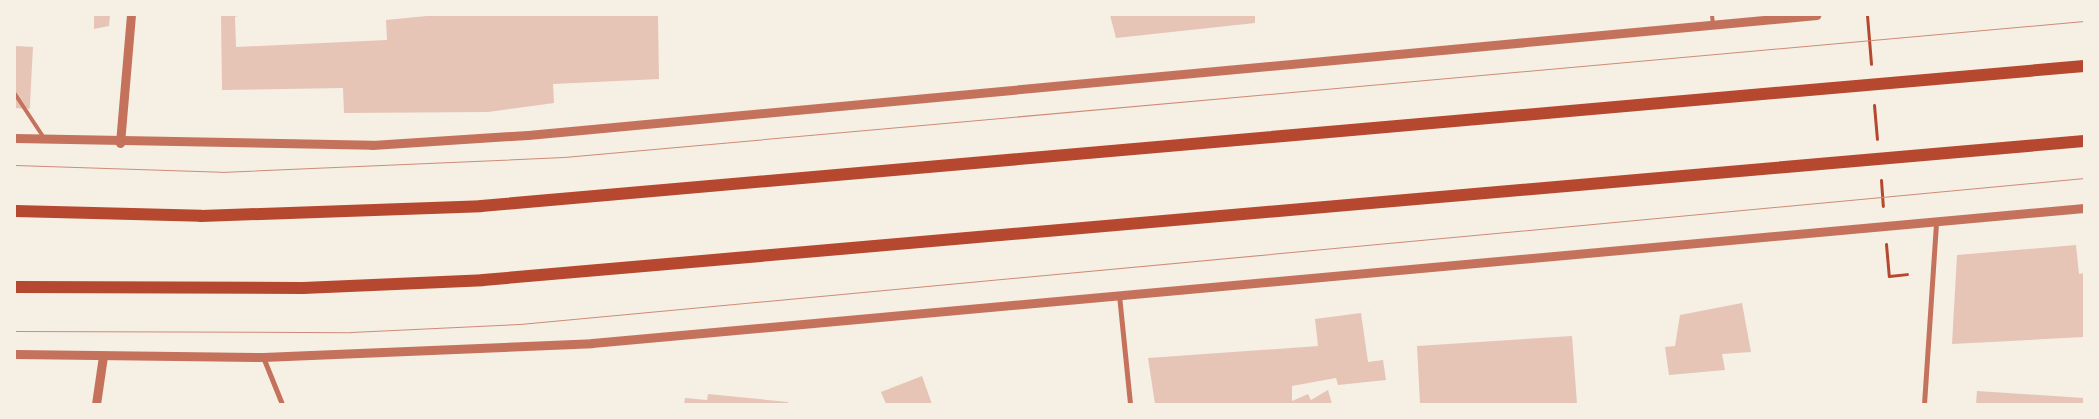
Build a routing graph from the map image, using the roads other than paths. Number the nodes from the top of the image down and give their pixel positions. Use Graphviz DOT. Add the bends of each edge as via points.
graph roads {
  1 [pos="131,15"];
  2 [pos="1816,15"];
  3 [pos="1713,20"];
  4 [pos="2084,66"];
  5 [pos="15,94"];
  6 [pos="15,138"];
  7 [pos="46,140"];
  8 [pos="2084,141"];
  9 [pos="120,143"];
  10 [pos="2084,208"];
  11 [pos="15,211"];
  12 [pos="1936,221"];
  13 [pos="15,287"];
  14 [pos="1119,295"];
  15 [pos="15,354"];
  16 [pos="103,356"];
  17 [pos="263,357"];
  18 [pos="96,404"];
  19 [pos="282,404"];
  20 [pos="1130,404"];
  21 [pos="1924,404"];
  1 -- 9 [label="street"];
  2 -- 3 [label="street"];
  3 -- 9 [label="street" via="528,135 372,145"];
  4 -- 11 [label="main road" via="481,206 219,215"];
  5 -- 7 [label="lane"];
  6 -- 7 [label="street"];
  7 -- 9 [label="street"];
  8 -- 13 [label="main road" via="483,280 303,288"];
  10 -- 12 [label="street"];
  12 -- 14 [label="street"];
  12 -- 21 [label="street"];
  14 -- 17 [label="street" via="592,343"];
  14 -- 20 [label="street"];
  15 -- 16 [label="street"];
  16 -- 17 [label="street"];
  16 -- 18 [label="street"];
  17 -- 19 [label="street"];
}
